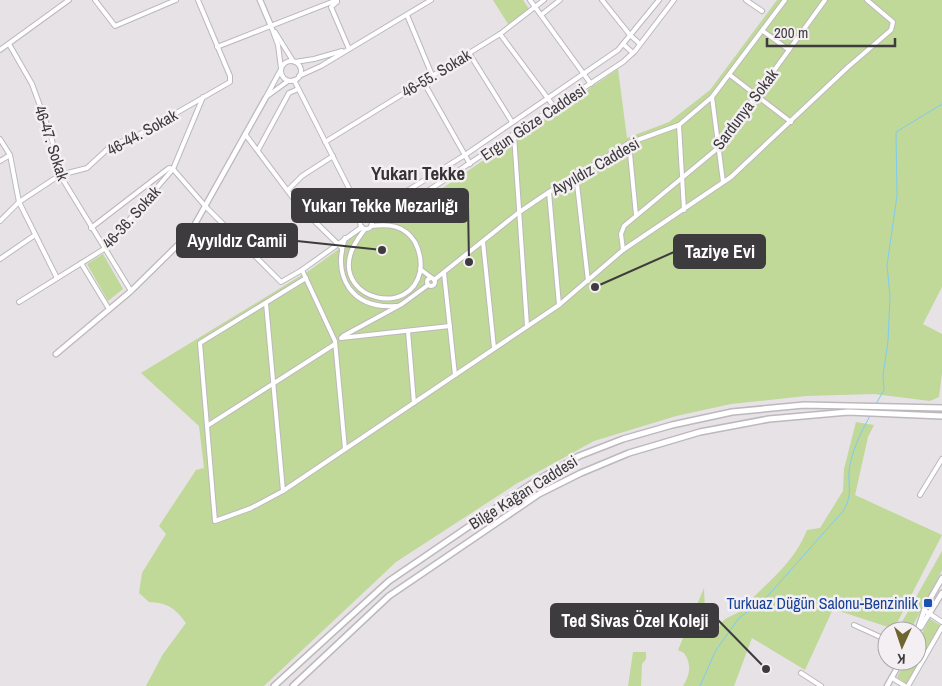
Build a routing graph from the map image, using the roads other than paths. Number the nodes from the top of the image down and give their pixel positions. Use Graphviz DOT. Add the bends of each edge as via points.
graph roads {
  1 [pos="56,0"];
  2 [pos="69,0"];
  3 [pos="95,0"];
  4 [pos="176,0"];
  5 [pos="198,0"];
  6 [pos="260,0"];
  7 [pos="338,0"];
  8 [pos="420,0"];
  9 [pos="431,0"];
  10 [pos="530,0"];
  11 [pos="544,0"];
  12 [pos="560,0"];
  13 [pos="602,0"];
  14 [pos="659,0"];
  15 [pos="667,0"];
  16 [pos="746,0"];
  17 [pos="785,0"];
  18 [pos="825,0"];
  19 [pos="866,0"];
  20 [pos="673,2"];
  21 [pos="422,5"];
  22 [pos="60,6"];
  23 [pos="536,8"];
  24 [pos="762,11"];
  25 [pos="407,14"];
  26 [pos="541,15"];
  27 [pos="272,26"];
  28 [pos="764,31"];
  29 [pos="500,34"];
  30 [pos="630,35"];
  31 [pos="9,44"];
  32 [pos="623,44"];
  33 [pos="640,44"];
  34 [pos="216,47"];
  35 [pos="349,49"];
  36 [pos="0,50"];
  37 [pos="789,50"];
  38 [pos="469,53"];
  39 [pos="634,53"];
  40 [pos="294,61"];
  41 [pos="281,68"];
  42 [pos="584,73"];
  43 [pos="730,74"];
  44 [pos="299,76"];
  45 [pos="432,76"];
  46 [pos="288,80"];
  47 [pos="294,80"];
  48 [pos="423,81"];
  49 [pos="591,84"];
  50 [pos="298,89"];
  51 [pos="757,96"];
  52 [pos="203,97"];
  53 [pos="712,97"];
  54 [pos="547,98"];
  55 [pos="265,99"];
  56 [pos="555,108"];
  57 [pos="512,122"];
  58 [pos="791,122"];
  59 [pos="679,125"];
  60 [pos="245,134"];
  61 [pos="514,135"];
  62 [pos="0,138"];
  63 [pos="325,142"];
  64 [pos="629,143"];
  65 [pos="718,148"];
  66 [pos="258,150"];
  67 [pos="10,155"];
  68 [pos="465,155"];
  69 [pos="333,156"];
  70 [pos="0,161"];
  71 [pos="470,164"];
  72 [pos="174,169"];
  73 [pos="60,175"];
  74 [pos="576,175"];
  75 [pos="683,178"];
  76 [pos="723,182"];
  77 [pos="415,187"];
  78 [pos="288,190"];
  79 [pos="549,192"];
  80 [pos="406,193"];
  81 [pos="420,196"];
  82 [pos="411,200"];
  83 [pos="19,202"];
  84 [pos="206,207"];
  85 [pos="684,210"];
  86 [pos="518,213"];
  87 [pos="636,215"];
  88 [pos="365,218"];
  89 [pos="0,220"];
  90 [pos="372,221"];
  91 [pos="371,226"];
  92 [pos="92,228"];
  93 [pos="363,228"];
  94 [pos="35,234"];
  95 [pos="345,238"];
  96 [pos="483,242"];
  97 [pos="338,244"];
  98 [pos="342,248"];
  99 [pos="104,249"];
  100 [pos="624,250"];
  101 [pos="0,259"];
  102 [pos="81,263"];
  103 [pos="420,268"];
  104 [pos="302,270"];
  105 [pos="444,273"];
  106 [pos="57,278"];
  107 [pos="306,278"];
  108 [pos="417,278"];
  109 [pos="430,281"];
  110 [pos="588,281"];
  111 [pos="131,291"];
  112 [pos="19,302"];
  113 [pos="266,303"];
  114 [pos="559,305"];
  115 [pos="399,306"];
  116 [pos="109,309"];
  117 [pos="450,326"];
  118 [pos="527,326"];
  119 [pos="408,331"];
  120 [pos="341,338"];
  121 [pos="335,342"];
  122 [pos="494,348"];
  123 [pos="56,354"];
  124 [pos="455,375"];
  125 [pos="273,383"];
  126 [pos="414,403"];
  127 [pos="942,408"];
  128 [pos="942,416"];
  129 [pos="207,426"];
  130 [pos="345,449"];
  131 [pos="942,459"];
  132 [pos="283,491"];
  133 [pos="920,495"];
  134 [pos="942,578"];
  135 [pos="942,593"];
  136 [pos="924,610"];
  137 [pos="930,614"];
  138 [pos="920,621"];
  139 [pos="925,621"];
  140 [pos="942,622"];
  141 [pos="854,625"];
  142 [pos="942,627"];
  143 [pos="877,635"];
  144 [pos="896,671"];
  145 [pos="801,673"];
  146 [pos="892,678"];
  147 [pos="274,686"];
  148 [pos="293,686"];
  149 [pos="821,686"];
  150 [pos="888,686"];
  151 [pos="907,686"];
  1 -- 22 [label="street"];
  2 -- 22 [label="street"];
  3 -- 4 [label="street" via="115,26"];
  5 -- 34 [label="street"];
  6 -- 27 [label="street"];
  7 -- 27 [label="street"];
  7 -- 35 [label="street" via="331,7"];
  8 -- 21 [label="street"];
  9 -- 21 [label="street"];
  10 -- 23 [label="street"];
  11 -- 23 [label="street, 46-55. Sokak"];
  12 -- 26 [label="street"];
  13 -- 30 [label="street"];
  14 -- 30 [label="street, Ergun Göze Caddesi"];
  15 -- 20 [label="street"];
  16 -- 24 [label="street"];
  17 -- 28 [label="street, Ayyıldız Caddesi"];
  18 -- 37 [label="street, Sardunya Sokak"];
  19 -- 58 [label="street" via="893,22 893,27"];
  20 -- 33 [label="street, Ergun Göze Caddesi"];
  21 -- 25 [label="street"];
  22 -- 31 [label="street"];
  23 -- 26 [label="street"];
  23 -- 29 [label="street, 46-55. Sokak"];
  25 -- 35 [label="street"];
  25 -- 45 [label="street"];
  26 -- 42 [label="street"];
  27 -- 34 [label="street"];
  27 -- 40 [label="street"];
  27 -- 41 [label="street"];
  28 -- 37 [label="street"];
  28 -- 43 [label="street, Ayyıldız Caddesi"];
  29 -- 38 [label="street, 46-55. Sokak"];
  29 -- 54 [label="street"];
  30 -- 32 [label="street, Ergun Göze Caddesi"];
  30 -- 33 [label="street"];
  31 -- 36 [label="street"];
  31 -- 73 [label="street, 46-47. Sokak" via="32,84 51,136"];
  32 -- 39 [label="street"];
  32 -- 42 [label="street, Ergun Göze Caddesi"];
  33 -- 39 [label="street, Ergun Göze Caddesi"];
  34 -- 52 [label="street, 46-44. Sokak" via="230,82"];
  35 -- 40 [label="street" via="320,58"];
  35 -- 44 [label="street"];
  37 -- 51 [label="street, Sardunya Sokak"];
  38 -- 45 [label="street, 46-55. Sokak"];
  38 -- 57 [label="street"];
  39 -- 49 [label="street, Ergun Göze Caddesi"];
  40 -- 41 [label="street" via="286,62"];
  40 -- 44 [label="street" via="300,68"];
  41 -- 46 [label="street" via="282,76"];
  41 -- 55 [label="street"];
  42 -- 49 [label="street"];
  42 -- 54 [label="street, Ergun Göze Caddesi"];
  43 -- 51 [label="street"];
  43 -- 53 [label="street, Ayyıldız Caddesi"];
  44 -- 47 [label="street"];
  45 -- 48 [label="street, 46-55. Sokak"];
  46 -- 47 [label="street"];
  46 -- 55 [label="street"];
  47 -- 50 [label="street"];
  48 -- 63 [label="street, 46-55. Sokak"];
  48 -- 68 [label="street"];
  49 -- 56 [label="street, Ergun Göze Caddesi"];
  50 -- 63 [label="street"];
  50 -- 66 [label="street" via="289,93"];
  51 -- 58 [label="street"];
  51 -- 65 [label="street, Sardunya Sokak"];
  52 -- 72 [label="street, 46-36. Sokak"];
  52 -- 73 [label="street, 46-44. Sokak" via="133,138 112,145 87,168"];
  53 -- 59 [label="street, Ayyıldız Caddesi"];
  53 -- 65 [label="street"];
  54 -- 56 [label="street"];
  54 -- 57 [label="street, Ergun Göze Caddesi"];
  55 -- 60 [label="street"];
  56 -- 61 [label="street, Ergun Göze Caddesi"];
  57 -- 68 [label="street, Ergun Göze Caddesi"];
  58 -- 76 [label="street"];
  59 -- 64 [label="street, Ayyıldız Caddesi"];
  59 -- 75 [label="street"];
  60 -- 66 [label="street"];
  60 -- 84 [label="street"];
  61 -- 71 [label="street, Ergun Göze Caddesi"];
  61 -- 86 [label="street"];
  62 -- 67 [label="street"];
  63 -- 69 [label="street"];
  64 -- 74 [label="street, Ayyıldız Caddesi"];
  64 -- 87 [label="street"];
  65 -- 75 [label="street, Sardunya Sokak"];
  65 -- 76 [label="street"];
  66 -- 78 [label="street"];
  67 -- 70 [label="street"];
  67 -- 83 [label="street"];
  68 -- 71 [label="street"];
  68 -- 77 [label="street, Ergun Göze Caddesi"];
  69 -- 78 [label="street" via="302,176"];
  69 -- 88 [label="street"];
  71 -- 81 [label="street, Ergun Göze Caddesi"];
  72 -- 84 [label="street"];
  72 -- 92 [label="street" via="169,168"];
  72 -- 99 [label="street, 46-36. Sokak"];
  73 -- 83 [label="street, 46-44. Sokak"];
  73 -- 92 [label="street, 46-47. Sokak"];
  74 -- 79 [label="street, Ayyıldız Caddesi"];
  74 -- 110 [label="street"];
  75 -- 85 [label="street"];
  75 -- 87 [label="street, Sardunya Sokak"];
  76 -- 85 [label="street"];
  77 -- 80 [label="street, Ergun Göze Caddesi"];
  77 -- 81 [label="street"];
  78 -- 97 [label="street" via="299,206"];
  79 -- 86 [label="street, Ayyıldız Caddesi"];
  79 -- 114 [label="street"];
  80 -- 82 [label="street"];
  80 -- 88 [label="street, Ergun Göze Caddesi"];
  81 -- 82 [label="street, Ergun Göze Caddesi"];
  82 -- 90 [label="street, Ergun Göze Caddesi"];
  83 -- 89 [label="street, 46-44. Sokak"];
  83 -- 94 [label="street"];
  84 -- 104 [label="street" via="280,282"];
  84 -- 111 [label="street" via="190,233"];
  85 -- 100 [label="street"];
  86 -- 96 [label="street, Ayyıldız Caddesi"];
  86 -- 118 [label="street"];
  87 -- 100 [label="street, Sardunya Sokak" via="622,230"];
  88 -- 90 [label="street"];
  88 -- 93 [label="street" via="360,222"];
  90 -- 91 [label="street"];
  91 -- 93 [label="street"];
  91 -- 103 [label="street" via="389,225 408,233 420,253"];
  92 -- 99 [label="street, 46-47. Sokak"];
  93 -- 95 [label="street"];
  93 -- 108 [label="street" via="349,258 351,276 362,291 377,299 393,298 409,290"];
  94 -- 101 [label="street"];
  94 -- 106 [label="street"];
  95 -- 97 [label="street"];
  95 -- 98 [label="street"];
  96 -- 105 [label="street, Ayyıldız Caddesi"];
  96 -- 122 [label="street"];
  97 -- 98 [label="street"];
  97 -- 104 [label="street"];
  98 -- 115 [label="street" via="341,269 351,291 366,303"];
  99 -- 102 [label="street, 46-36. Sokak"];
  99 -- 111 [label="street, 46-47. Sokak"];
  100 -- 110 [label="street"];
  102 -- 106 [label="street, 46-36. Sokak"];
  102 -- 116 [label="street"];
  103 -- 108 [label="street"];
  103 -- 109 [label="street"];
  104 -- 107 [label="street"];
  105 -- 109 [label="street, Ayyıldız Caddesi"];
  105 -- 117 [label="street"];
  106 -- 112 [label="street, 46-36. Sokak"];
  107 -- 113 [label="street"];
  107 -- 121 [label="street"];
  108 -- 109 [label="street"];
  109 -- 115 [label="street, Ayyıldız Caddesi"];
  110 -- 114 [label="street"];
  111 -- 116 [label="street"];
  113 -- 125 [label="street"];
  113 -- 129 [label="street" via="200,343"];
  114 -- 118 [label="street"];
  115 -- 120 [label="street, Ayyıldız Caddesi"];
  116 -- 123 [label="street"];
  117 -- 119 [label="street"];
  117 -- 124 [label="street"];
  118 -- 122 [label="street"];
  119 -- 120 [label="street"];
  119 -- 126 [label="street"];
  120 -- 121 [label="street, Ayyıldız Caddesi"];
  121 -- 125 [label="street, Ayyıldız Caddesi"];
  121 -- 130 [label="street"];
  122 -- 124 [label="street"];
  124 -- 126 [label="street"];
  125 -- 129 [label="street, Ayyıldız Caddesi"];
  125 -- 132 [label="street"];
  126 -- 130 [label="street"];
  127 -- 147 [label="main road, Bilge Kağan Caddesi" via="804,405 732,412 623,439 579,456 531,484 390,581"];
  128 -- 148 [label="main road, Bilge Kağan Caddesi" via="818,413 700,432 629,453 539,494 389,596"];
  129 -- 132 [label="street" via="215,521 251,508"];
  130 -- 132 [label="street"];
  131 -- 133 [label="street"];
  134 -- 136 [label="street"];
  135 -- 137 [label="street"];
  136 -- 137 [label="street"];
  136 -- 138 [label="street"];
  137 -- 139 [label="street"];
  137 -- 140 [label="street"];
  141 -- 143 [label="street"];
  142 -- 151 [label="street"];
  144 -- 146 [label="street"];
  145 -- 149 [label="street"];
  146 -- 150 [label="street"];
  146 -- 151 [label="street"];
}
